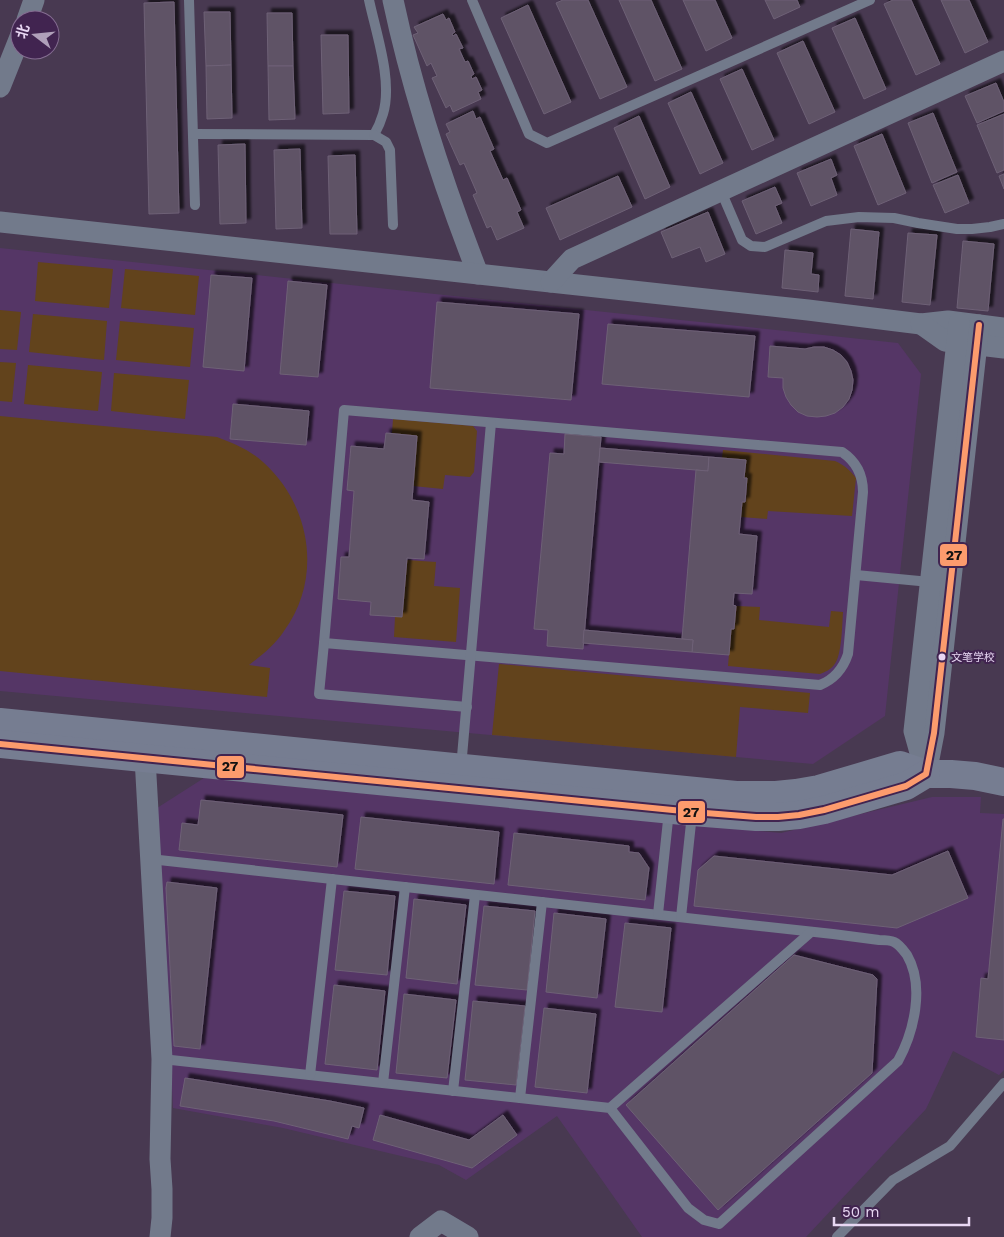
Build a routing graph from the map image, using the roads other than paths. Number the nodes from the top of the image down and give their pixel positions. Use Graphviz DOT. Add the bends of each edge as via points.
graph roads {
  1 [pos="189,0"];
  2 [pos="369,0"];
  3 [pos="392,0"];
  4 [pos="472,0"];
  5 [pos="870,0"];
  6 [pos="11,60"];
  7 [pos="1004,61"];
  8 [pos="0,87"];
  9 [pos="193,134"];
  10 [pos="374,135"];
  11 [pos="721,191"];
  12 [pos="195,205"];
  13 [pos="0,222"];
  14 [pos="1004,224"];
  15 [pos="393,225"];
  16 [pos="478,274"];
  17 [pos="551,282"];
  18 [pos="1004,328"];
  19 [pos="968,334"];
  20 [pos="1004,348"];
  21 [pos="491,423"];
  22 [pos="856,575"];
  23 [pos="930,582"];
  24 [pos="324,643"];
  25 [pos="471,655"];
  26 [pos="466,707"];
  27 [pos="0,722"];
  28 [pos="0,744"];
  29 [pos="145,758"];
  30 [pos="461,768"];
  31 [pos="926,774"];
  32 [pos="1004,782"];
  33 [pos="681,811"];
  34 [pos="150,859"];
  35 [pos="332,879"];
  36 [pos="405,887"];
  37 [pos="475,894"];
  38 [pos="542,902"];
  39 [pos="658,914"];
  40 [pos="681,917"];
  41 [pos="811,932"];
  42 [pos="162,1059"];
  43 [pos="310,1075"];
  44 [pos="383,1083"];
  45 [pos="1004,1084"];
  46 [pos="453,1090"];
  47 [pos="520,1098"];
  48 [pos="610,1108"];
  49 [pos="160,1237"];
  50 [pos="420,1237"];
  51 [pos="468,1237"];
  52 [pos="837,1237"];
  1 -- 9 [label="lane"];
  2 -- 10 [label="lane" via="386,74 386,102"];
  3 -- 16 [label="street" via="433,149"];
  4 -- 5 [label="lane" via="529,134 547,143"];
  6 -- 8 [label="street"];
  7 -- 11 [label="street"];
  9 -- 10 [label="lane"];
  9 -- 12 [label="lane"];
  10 -- 15 [label="lane" via="386,142 390,150"];
  11 -- 14 [label="lane" via="742,240 758,247 826,220 894,218 957,229"];
  11 -- 17 [label="street" via="572,259"];
  13 -- 16 [label="street"];
  16 -- 17 [label="street"];
  17 -- 19 [label="street" via="921,324 948,321"];
  18 -- 19 [label="street"];
  19 -- 20 [label="street"];
  19 -- 23 [label="street"];
  19 -- 31 [label="street" via="934,733"];
  21 -- 22 [label="lane" via="842,452 854,462 864,492"];
  21 -- 24 [label="lane" via="344,410"];
  21 -- 25 [label="lane"];
  22 -- 23 [label="lane"];
  22 -- 25 [label="lane" via="848,654 841,670 820,685"];
  23 -- 31 [label="street" via="914,731"];
  24 -- 25 [label="lane"];
  24 -- 26 [label="lane" via="319,694"];
  25 -- 26 [label="lane"];
  26 -- 30 [label="lane"];
  27 -- 30 [label="street"];
  28 -- 29 [label="street"];
  29 -- 33 [label="street"];
  29 -- 34 [label="street"];
  30 -- 31 [label="street" via="756,796 819,789 900,765"];
  31 -- 32 [label="street" via="975,776"];
  31 -- 33 [label="street" via="906,786 799,815 756,817"];
  33 -- 39 [label="lane"];
  33 -- 40 [label="lane"];
  34 -- 35 [label="lane"];
  34 -- 42 [label="street"];
  35 -- 36 [label="lane"];
  35 -- 43 [label="lane"];
  36 -- 37 [label="lane"];
  36 -- 44 [label="lane"];
  37 -- 38 [label="lane"];
  37 -- 46 [label="lane"];
  38 -- 39 [label="lane"];
  38 -- 47 [label="lane"];
  39 -- 40 [label="lane"];
  40 -- 41 [label="lane"];
  41 -- 48 [label="lane"];
  41 -- 48 [label="lane" via="895,942 904,951 911,962 916,986 909,1037 898,1061 719,1224 704,1220 688,1208"];
  42 -- 43 [label="lane"];
  42 -- 49 [label="street"];
  43 -- 44 [label="lane"];
  44 -- 46 [label="lane"];
  45 -- 52 [label="lane" via="950,1146 893,1180"];
  46 -- 47 [label="lane"];
  47 -- 48 [label="lane"];
  50 -- 51 [label="street" via="441,1221"];
}
